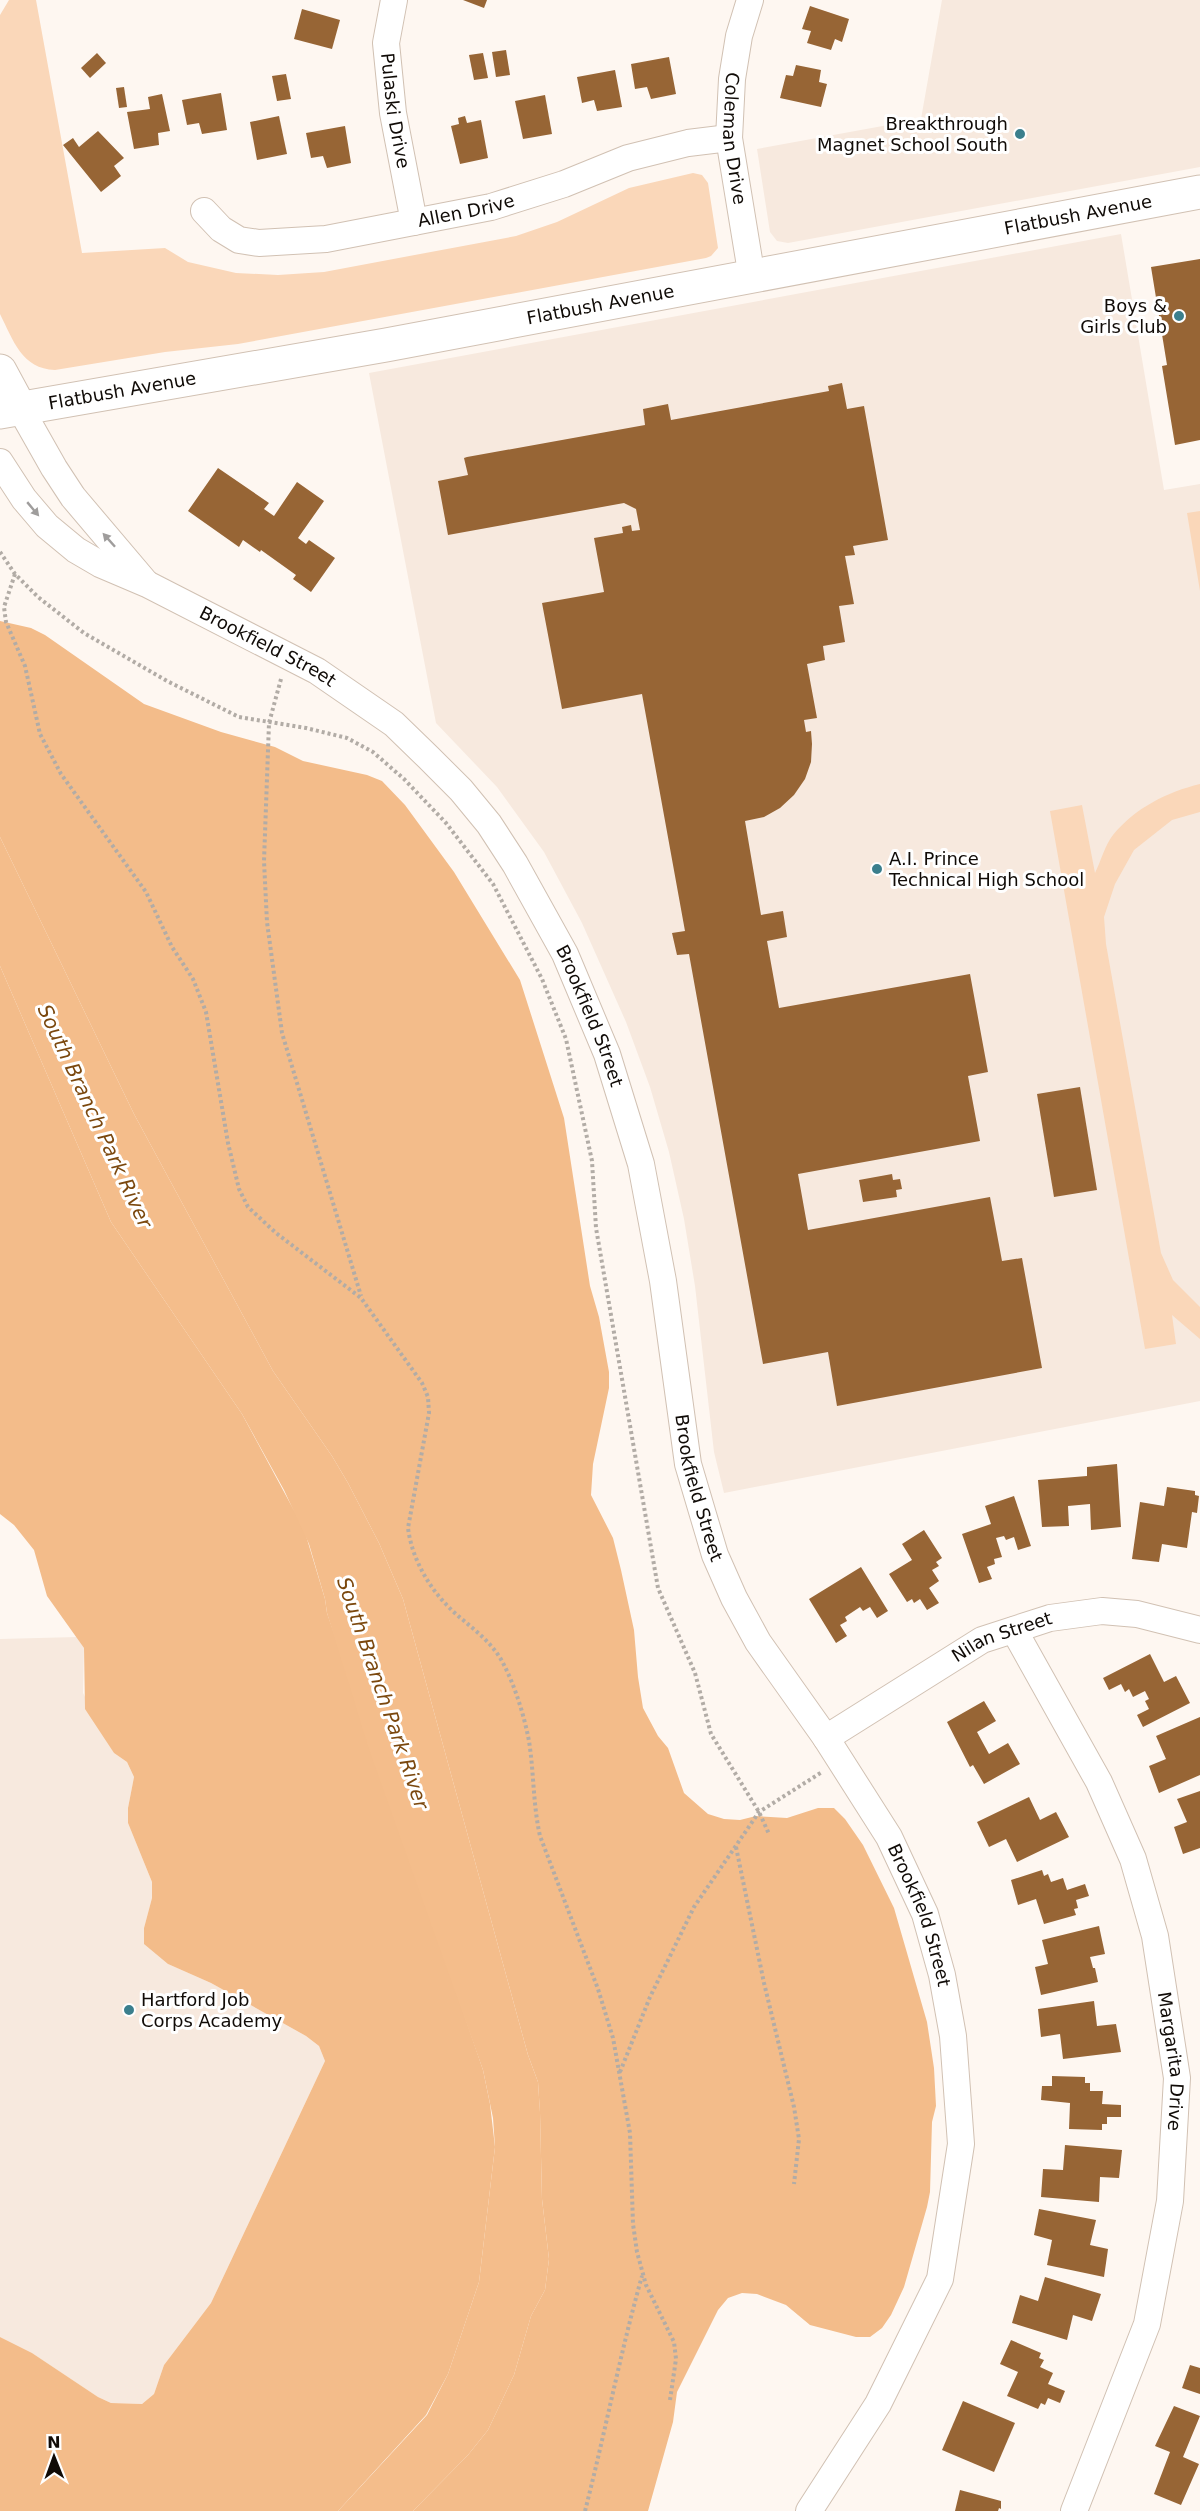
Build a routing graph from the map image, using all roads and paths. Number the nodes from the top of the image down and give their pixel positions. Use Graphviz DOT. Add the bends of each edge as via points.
graph roads {
  1 [pos="393,0"];
  2 [pos="750,0"];
  3 [pos="729,138"];
  4 [pos="1200,192"];
  5 [pos="204,211"];
  6 [pos="414,222"];
  7 [pos="752,278"];
  8 [pos="0,371"];
  9 [pos="10,410"];
  10 [pos="0,462"];
  11 [pos="0,552"];
  12 [pos="15,574"];
  13 [pos="147,584"];
  14 [pos="288,655"];
  15 [pos="269,723"];
  16 [pos="361,1298"];
  17 [pos="1014,1630"];
  18 [pos="1200,1630"];
  19 [pos="826,1738"];
  20 [pos="840,1761"];
  21 [pos="759,1812"];
  22 [pos="768,1834"];
  23 [pos="736,1846"];
  24 [pos="620,2073"];
  25 [pos="1188,2076"];
  26 [pos="794,2184"];
  27 [pos="643,2274"];
  28 [pos="670,2400"];
  29 [pos="585,2511"];
  30 [pos="809,2511"];
  31 [pos="1074,2511"];
  1 -- 6 [label="street, Pulaski Drive" via="386,43 393,113"];
  2 -- 3 [label="street, Coleman Drive" via="732,80"];
  3 -- 6 [label="street, Allen Drive" via="688,143 628,158 491,207"];
  3 -- 7 [label="street, Coleman Drive"];
  4 -- 7 [label="street, Flatbush Avenue"];
  5 -- 6 [label="street, Allen Drive" via="221,229 239,240 259,243 326,239"];
  7 -- 9 [label="street, Flatbush Avenue"];
  8 -- 9 [label="street, Brookfield Street"];
  13 -- 9 [label="street, Brookfield Street, one-way" via="74,497"];
  10 -- 13 [label="street, Brookfield Street, one-way" via="47,526 100,564"];
  11 -- 12 [label="path"];
  12 -- 15 [label="path" via="84,633 239,717"];
  12 -- 16 [label="path" via="4,607 6,622 25,666 40,734 61,774 146,892 172,947 193,979 206,1012 228,1143 239,1189 248,1208"];
  13 -- 14 [label="street, Brookfield Street"];
  14 -- 15 [label="path"];
  14 -- 19 [label="street, Brookfield Street" via="355,695 394,724 460,790 516,864 565,954 607,1054 641,1164 663,1281 680,1423 700,1511 734,1598 758,1642"];
  15 -- 16 [label="path" via="264,861 267,922 282,1033"];
  15 -- 21 [label="path" via="347,738 373,752 404,779 446,823 493,884 542,979 566,1039 592,1161 596,1228 658,1588 695,1673 711,1734"];
  16 -- 24 [label="path" via="428,1397 429,1413 408,1527 410,1545 447,1605 488,1642 512,1682 529,1740 540,1836 598,1989"];
  17 -- 18 [label="street, Nilan Street" via="1050,1618 1102,1611 1137,1614"];
  17 -- 19 [label="street, Nilan Street" via="982,1640"];
  17 -- 25 [label="street, Margarita Drive" via="1099,1782 1133,1858"];
  19 -- 20 [label="street, Brookfield Street"];
  20 -- 21 [label="path"];
  20 -- 30 [label="street, Brookfield Street" via="889,1837 925,1914 953,2036 961,2144 940,2279 878,2404"];
  21 -- 22 [label="path"];
  21 -- 23 [label="path"];
  23 -- 24 [label="path" via="694,1907 650,1996"];
  23 -- 26 [label="path" via="794,2107 799,2139"];
  24 -- 27 [label="path" via="630,2133 633,2224"];
  25 -- 31 [label="street, Margarita Drive" via="1147,2324"];
  27 -- 28 [label="path" via="674,2342 676,2359"];
  27 -- 29 [label="path" via="622,2347"];
}
